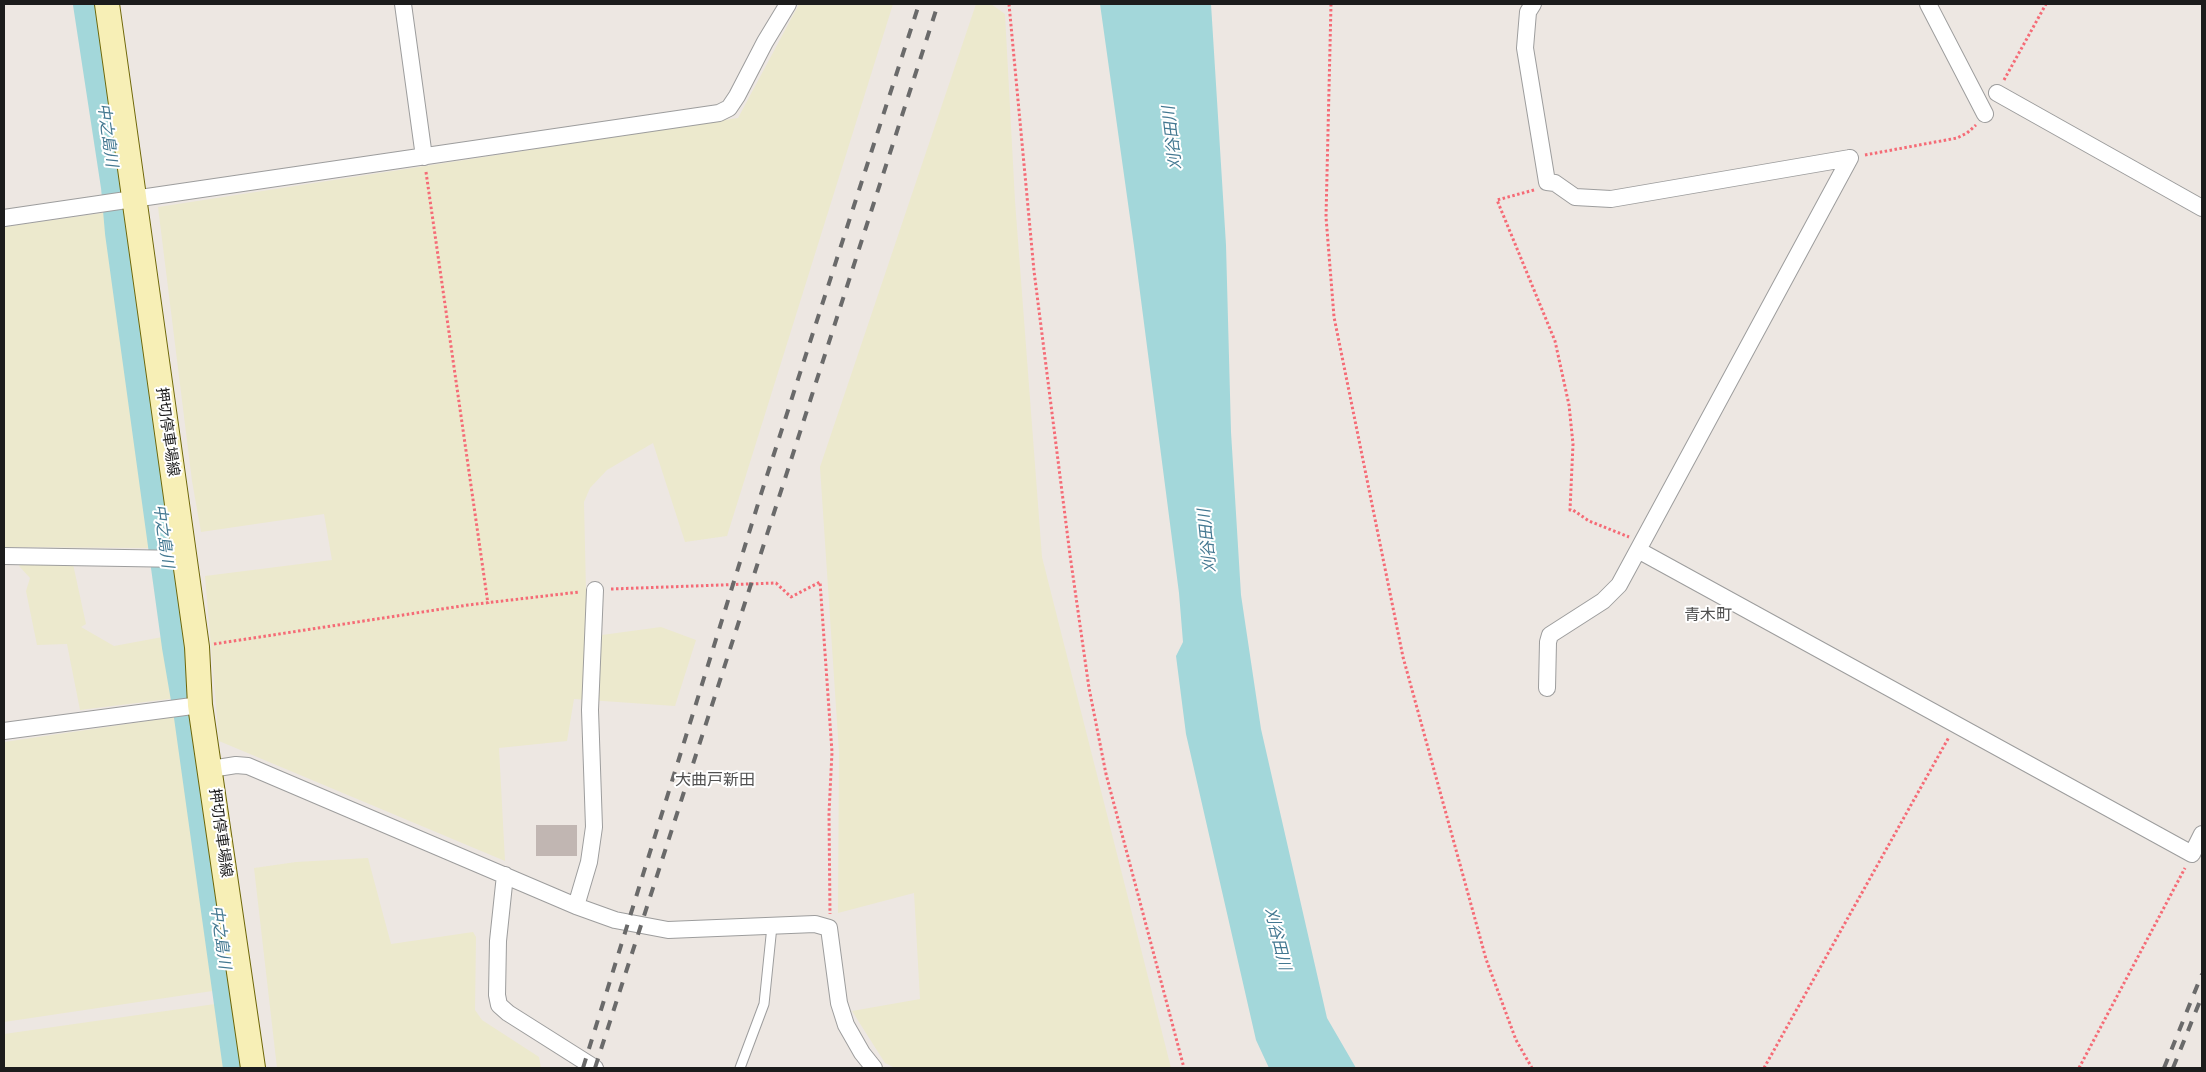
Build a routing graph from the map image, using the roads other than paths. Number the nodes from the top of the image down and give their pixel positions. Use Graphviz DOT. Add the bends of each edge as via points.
graph roads {
  1 [pos="107,4"];
  2 [pos="404,4"];
  3 [pos="788,4"];
  4 [pos="1534,4"];
  5 [pos="1928,4"];
  6 [pos="1997,93"];
  7 [pos="1985,114"];
  8 [pos="424,157"];
  9 [pos="136,199"];
  10 [pos="2202,208"];
  11 [pos="4,218"];
  12 [pos="1638,550"];
  13 [pos="4,556"];
  14 [pos="185,559"];
  15 [pos="595,590"];
  16 [pos="1547,688"];
  17 [pos="200,705"];
  18 [pos="4,731"];
  19 [pos="210,768"];
  20 [pos="2202,834"];
  21 [pos="506,875"];
  22 [pos="576,906"];
  23 [pos="772,926"];
  24 [pos="253,1068"];
  25 [pos="595,1068"];
  26 [pos="740,1068"];
  27 [pos="874,1068"];
  1 -- 9 [label="main road, 押切停車場線"];
  2 -- 8 [label="street"];
  3 -- 8 [label="street" via="764,42 737,96 729,108 719,113"];
  4 -- 12 [label="street" via="1528,12 1525,48 1547,182 1575,197 1611,199 1850,158"];
  5 -- 7 [label="street"];
  6 -- 10 [label="street"];
  8 -- 9 [label="street"];
  9 -- 11 [label="street"];
  9 -- 14 [label="main road, 押切停車場線"];
  12 -- 16 [label="street" via="1619,585 1603,600 1550,635"];
  12 -- 20 [label="street" via="2192,854"];
  13 -- 14 [label="street"];
  14 -- 17 [label="main road, 押切停車場線" via="197,647"];
  15 -- 22 [label="street" via="590,710 594,827 589,862"];
  17 -- 18 [label="street"];
  17 -- 19 [label="main road, 押切停車場線"];
  19 -- 21 [label="street" via="248,766"];
  19 -- 24 [label="main road, 押切停車場線"];
  21 -- 22 [label="street"];
  21 -- 25 [label="street" via="498,941 497,995 500,1005"];
  22 -- 23 [label="street" via="615,920 668,930"];
  23 -- 26 [label="lane" via="764,1004"];
  23 -- 27 [label="street" via="815,924 829,928 839,1003 846,1025"];
}
